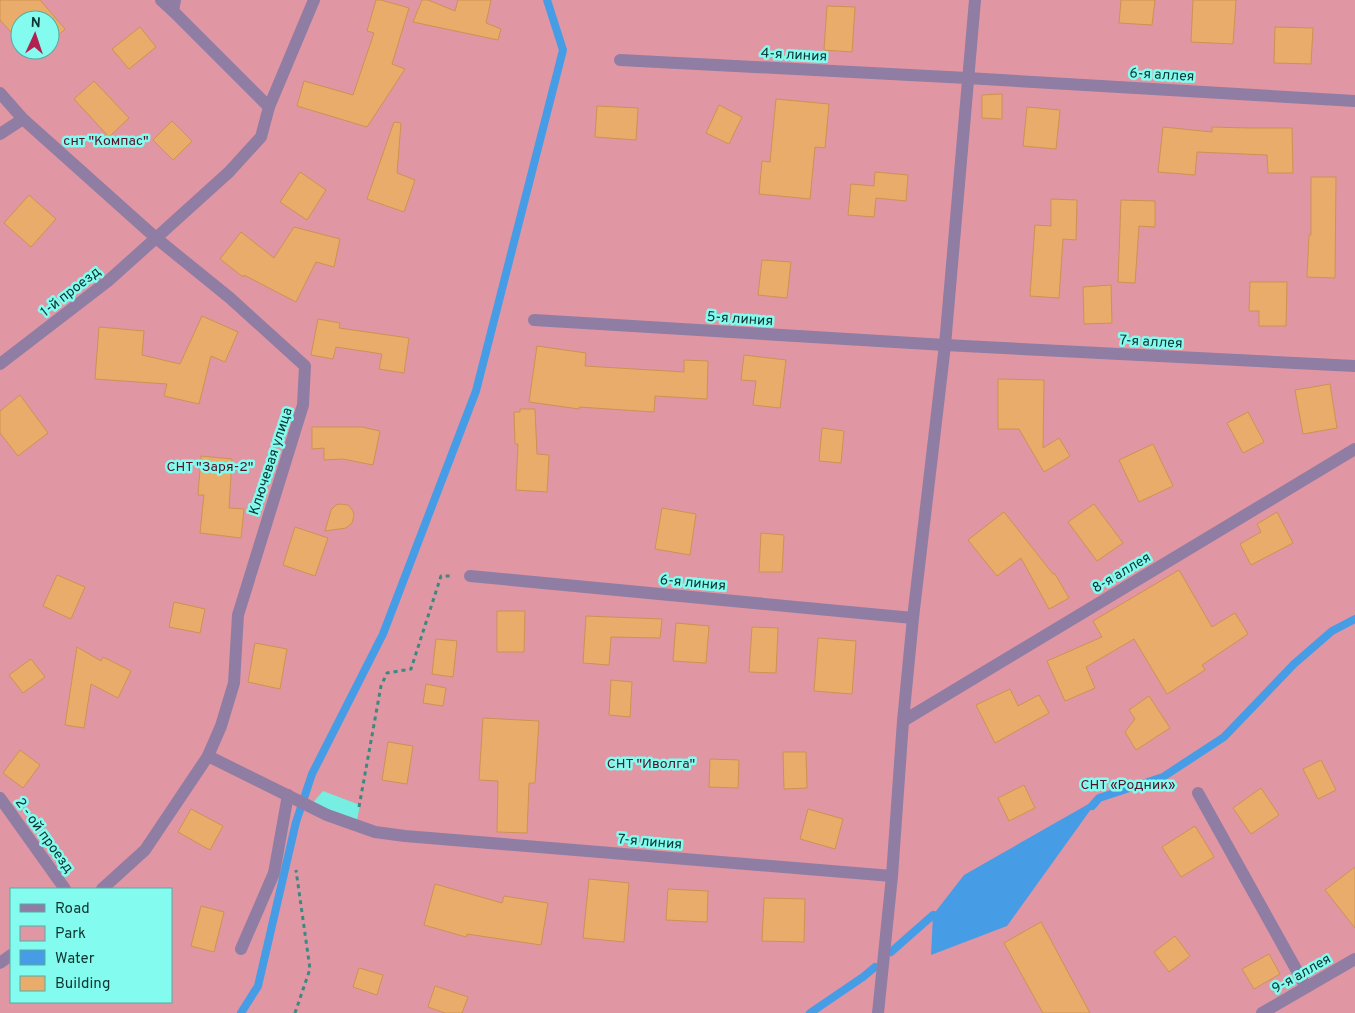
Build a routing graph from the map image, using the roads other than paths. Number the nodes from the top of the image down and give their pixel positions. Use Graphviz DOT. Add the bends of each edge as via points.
graph roads {
  1 [pos="161,0"];
  2 [pos="314,0"];
  3 [pos="975,0"];
  4 [pos="174,5"];
  5 [pos="620,60"];
  6 [pos="967,78"];
  7 [pos="0,93"];
  8 [pos="1355,101"];
  9 [pos="269,106"];
  10 [pos="23,119"];
  11 [pos="0,134"];
  12 [pos="156,238"];
  13 [pos="534,320"];
  14 [pos="945,345"];
  15 [pos="0,364"];
  16 [pos="1355,366"];
  17 [pos="1355,449"];
  18 [pos="470,576"];
  19 [pos="913,618"];
  20 [pos="903,721"];
  21 [pos="208,756"];
  22 [pos="1198,793"];
  23 [pos="0,798"];
  24 [pos="297,800"];
  25 [pos="892,876"];
  26 [pos="64,888"];
  27 [pos="103,888"];
  28 [pos="242,949"];
  29 [pos="1355,959"];
  30 [pos="1306,987"];
  31 [pos="878,1013"];
  32 [pos="1262,1013"];
  1 -- 4 [label="street"];
  2 -- 9 [label="street"];
  3 -- 6 [label="street"];
  4 -- 9 [label="street"];
  5 -- 6 [label="street, 4-я линия"];
  6 -- 8 [label="street, 6-я аллея"];
  6 -- 14 [label="street"];
  7 -- 10 [label="street"];
  9 -- 12 [label="street" via="261,137 229,172"];
  10 -- 11 [label="street"];
  10 -- 12 [label="street"];
  12 -- 15 [label="street, 1-й проезд" via="108,281"];
  12 -- 21 [label="street, Ключевая улица" via="230,298 305,366 303,405 238,614 234,683"];
  13 -- 14 [label="street, 5-я линия"];
  14 -- 16 [label="street, 7-я аллея"];
  14 -- 19 [label="street"];
  17 -- 20 [label="street, 8-я аллея"];
  18 -- 19 [label="street, 6-я линия"];
  19 -- 20 [label="street"];
  20 -- 25 [label="street"];
  21 -- 24 [label="street, 7-я линия"];
  21 -- 27 [label="street, Ключевая улица" via="145,850"];
  22 -- 30 [label="street"];
  23 -- 26 [label="street, 2 - ой проезд"];
  24 -- 25 [label="street, 7-я линия" via="375,832 405,836"];
  24 -- 28 [label="street" via="274,873"];
  25 -- 31 [label="street"];
  29 -- 30 [label="street, 9-я аллея"];
  30 -- 32 [label="street, 9-я аллея"];
}
